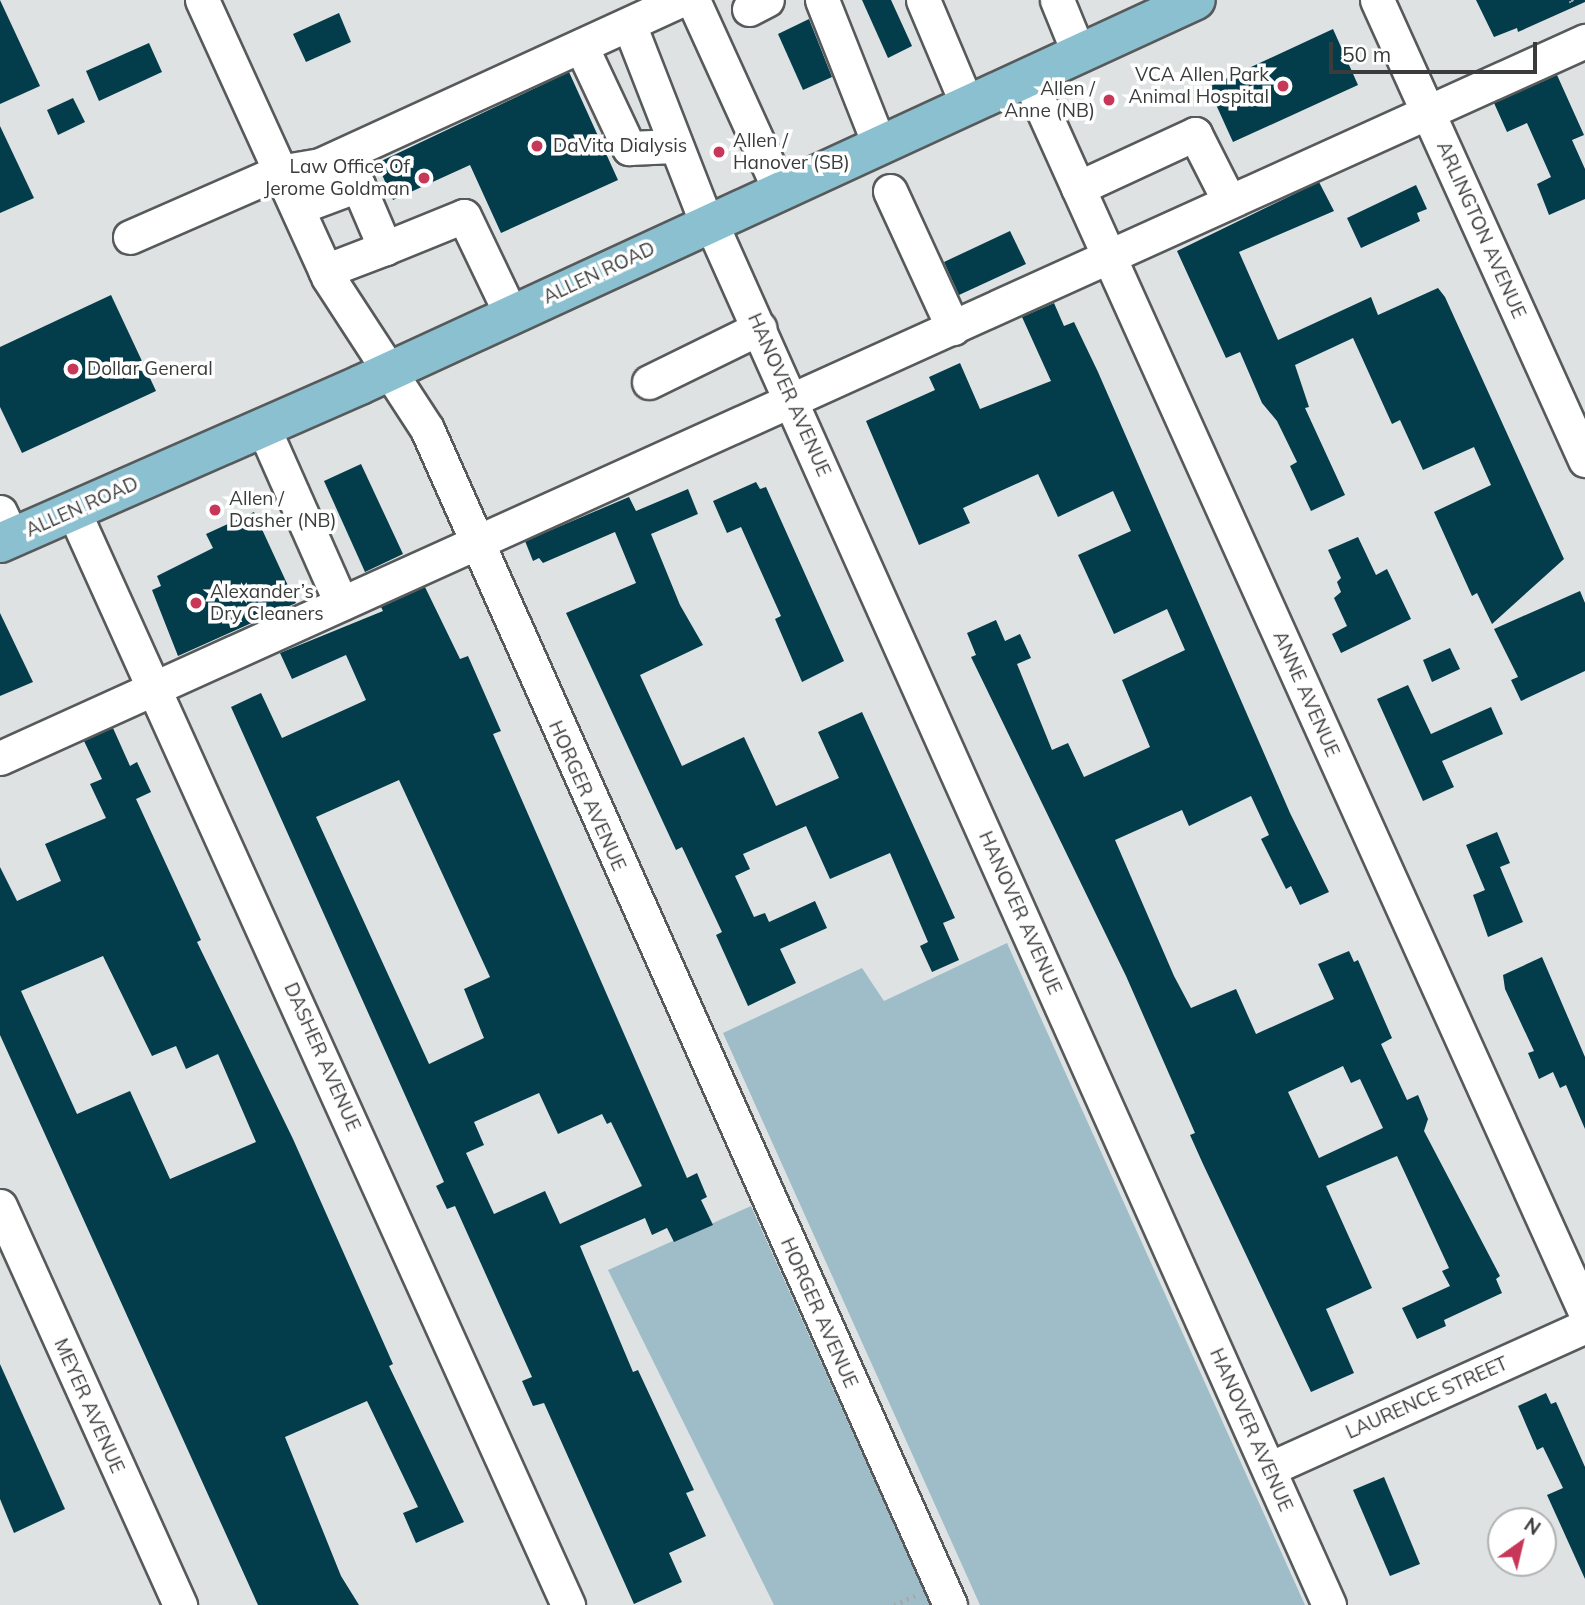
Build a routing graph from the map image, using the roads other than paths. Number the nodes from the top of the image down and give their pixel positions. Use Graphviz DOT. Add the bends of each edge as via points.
graph roads {
  1 [pos="202,0"];
  2 [pos="693,0"];
  3 [pos="822,0"];
  4 [pos="923,0"];
  5 [pos="1057,0"];
  6 [pos="1377,0"];
  7 [pos="1191,1"];
  8 [pos="671,4"];
  9 [pos="629,24"];
  10 [pos="1585,41"];
  11 [pos="581,46"];
  12 [pos="1079,54"];
  13 [pos="1028,76"];
  14 [pos="967,104"];
  15 [pos="1427,111"];
  16 [pos="879,144"];
  17 [pos="675,146"];
  18 [pos="344,154"];
  19 [pos="279,172"];
  20 [pos="358,185"];
  21 [pos="1078,188"];
  22 [pos="779,189"];
  23 [pos="890,191"];
  24 [pos="1228,201"];
  25 [pos="299,207"];
  26 [pos="708,221"];
  27 [pos="130,237"];
  28 [pos="385,248"];
  29 [pos="1108,256"];
  30 [pos="325,271"];
  31 [pos="511,314"];
  32 [pos="760,328"];
  33 [pos="953,328"];
  34 [pos="388,372"];
  35 [pos="649,382"];
  36 [pos="791,401"];
  37 [pos="263,427"];
  38 [pos="1585,460"];
  39 [pos="73,510"];
  40 [pos="4,531"];
  41 [pos="474,543"];
  42 [pos="341,603"];
  43 [pos="156,686"];
  44 [pos="0,758"];
  45 [pos="0,1206"];
  46 [pos="1585,1312"];
  47 [pos="1585,1326"];
  48 [pos="1269,1469"];
  49 [pos="180,1605"];
  50 [pos="568,1605"];
  51 [pos="950,1605"];
  52 [pos="1329,1605"];
  1 -- 19 [label="street, HORGER AVENUE"];
  2 -- 22 [label="street"];
  3 -- 16 [label="street"];
  4 -- 14 [label="street"];
  5 -- 12 [label="street"];
  6 -- 15 [label="street, ARLINGTON AVENUE"];
  7 -- 12 [label="main road, ALLEN ROAD"];
  8 -- 9 [label="street"];
  9 -- 11 [label="street"];
  9 -- 17 [label="street, HANOVER AVENUE"];
  10 -- 15 [label="street"];
  11 -- 17 [label="street" via="629,148"];
  11 -- 18 [label="street"];
  12 -- 13 [label="main road, ALLEN ROAD"];
  13 -- 14 [label="main road, ALLEN ROAD"];
  13 -- 21 [label="street, ANNE AVENUE"];
  14 -- 16 [label="main road, ALLEN ROAD"];
  15 -- 24 [label="street"];
  15 -- 38 [label="street, ARLINGTON AVENUE"];
  16 -- 22 [label="main road, ALLEN ROAD"];
  17 -- 26 [label="street, HANOVER AVENUE"];
  18 -- 19 [label="street" via="320,165"];
  18 -- 20 [label="street"];
  19 -- 25 [label="street, HORGER AVENUE"];
  19 -- 27 [label="street"];
  20 -- 25 [label="street"];
  20 -- 28 [label="street"];
  21 -- 24 [label="street" via="1195,134"];
  21 -- 29 [label="street, ANNE AVENUE"];
  22 -- 26 [label="main road, ALLEN ROAD"];
  23 -- 33 [label="street"];
  24 -- 29 [label="street"];
  25 -- 30 [label="street, HORGER AVENUE"];
  26 -- 31 [label="main road, ALLEN ROAD"];
  26 -- 32 [label="street, HANOVER AVENUE"];
  28 -- 30 [label="street"];
  28 -- 31 [label="street" via="464,216"];
  29 -- 33 [label="street"];
  29 -- 46 [label="street, ANNE AVENUE"];
  30 -- 34 [label="street, HORGER AVENUE"];
  31 -- 34 [label="main road, ALLEN ROAD"];
  32 -- 35 [label="street"];
  32 -- 36 [label="street, HANOVER AVENUE"];
  33 -- 36 [label="street"];
  34 -- 37 [label="main road, ALLEN ROAD"];
  34 -- 41 [label="street, HORGER AVENUE" via="427,429"];
  36 -- 41 [label="street"];
  36 -- 48 [label="street, HANOVER AVENUE"];
  37 -- 39 [label="main road, ALLEN ROAD"];
  37 -- 42 [label="street"];
  39 -- 40 [label="main road, ALLEN ROAD"];
  39 -- 43 [label="street, DASHER AVENUE"];
  41 -- 42 [label="street"];
  41 -- 51 [label="street, HORGER AVENUE"];
  42 -- 43 [label="street"];
  43 -- 44 [label="street"];
  43 -- 50 [label="street, DASHER AVENUE"];
  45 -- 49 [label="street, MEYER AVENUE"];
  47 -- 48 [label="street, LAURENCE STREET"];
  48 -- 52 [label="street, HANOVER AVENUE"];
}
